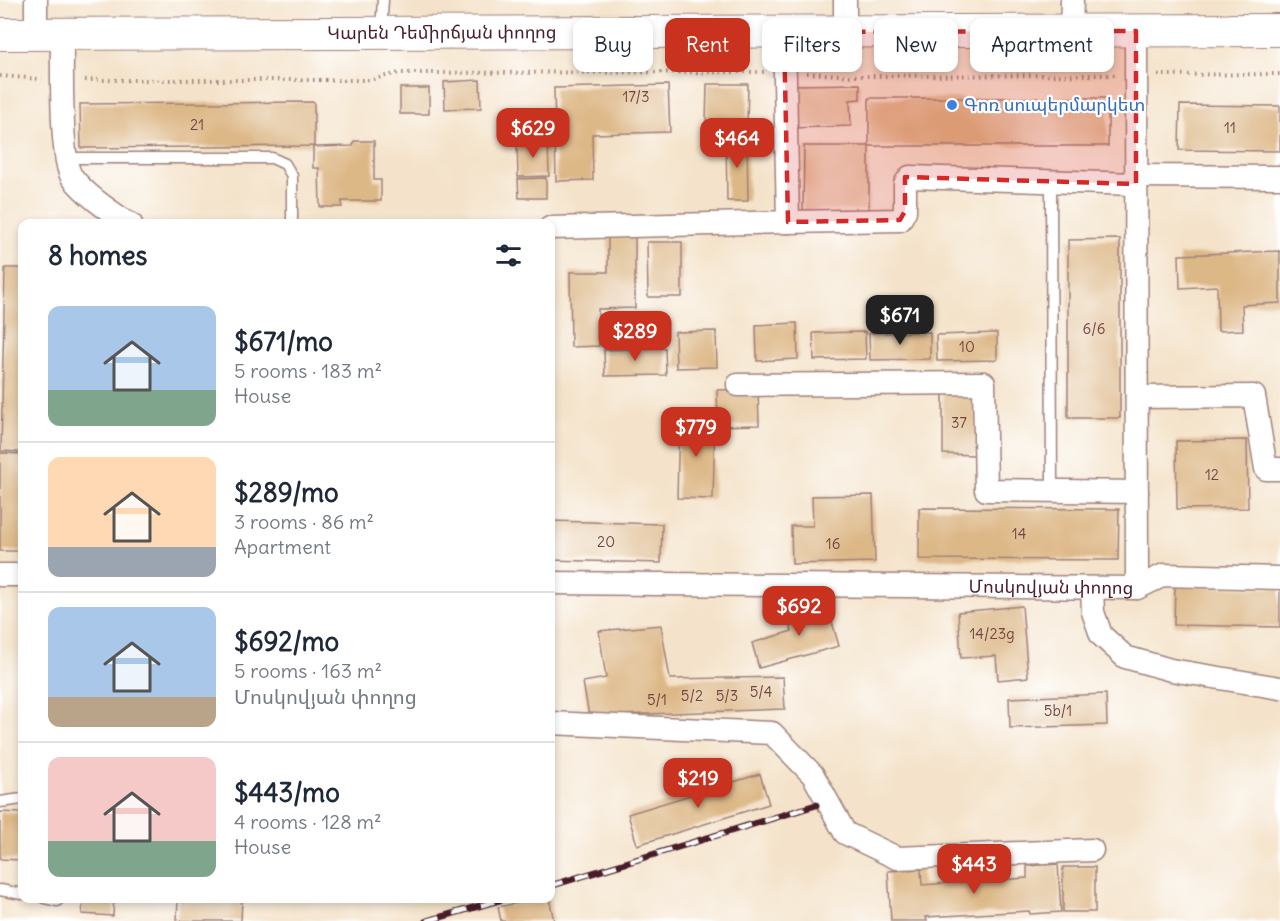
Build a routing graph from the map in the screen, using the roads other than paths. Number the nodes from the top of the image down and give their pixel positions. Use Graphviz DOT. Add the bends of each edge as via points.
graph roads {
  1 [pos="36,0"];
  2 [pos="383,0"];
  3 [pos="845,0"];
  4 [pos="1072,0"];
  5 [pos="845,18"];
  6 [pos="1071,18"];
  7 [pos="1280,30"];
  8 [pos="970,31"];
  9 [pos="1114,31"];
  10 [pos="1136,31"];
  11 [pos="762,32"];
  12 [pos="862,32"];
  13 [pos="381,33"];
  14 [pos="0,34"];
  15 [pos="49,34"];
  16 [pos="785,72"];
  17 [pos="67,158"];
  18 [pos="1280,177"];
  19 [pos="1136,180"];
  20 [pos="1051,181"];
  21 [pos="122,219"];
  22 [pos="292,219"];
  23 [pos="788,222"];
  24 [pos="555,228"];
  25 [pos="738,385"];
  26 [pos="1137,396"];
  27 [pos="1280,470"];
  28 [pos="1052,491"];
  29 [pos="1137,492"];
  30 [pos="0,575"];
  31 [pos="18,575"];
  32 [pos="1280,578"];
  33 [pos="555,583"];
  34 [pos="1092,588"];
  35 [pos="1137,588"];
  36 [pos="1280,688"];
  37 [pos="555,723"];
  38 [pos="18,799"];
  39 [pos="0,802"];
  40 [pos="1092,849"];
  41 [pos="0,890"];
  42 [pos="18,893"];
  1 -- 15 [label="street"];
  2 -- 13 [label="lane"];
  3 -- 5 [label="street"];
  4 -- 6 [label="street"];
  7 -- 10 [label="street, Կարեն Դեմիրճյան փողոց"];
  8 -- 12 [label="street, Կարեն Դեմիրճյան փողոց"];
  9 -- 10 [label="street, Կարեն Դեմիրճյան փողոց"];
  10 -- 19 [label="street, Մոսկովյան փողոց"];
  11 -- 13 [label="street, Կարեն Դեմիրճյան փողոց"];
  13 -- 15 [label="street, Կարեն Դեմիրճյան փողոց"];
  14 -- 15 [label="street, Կարեն Դեմիրճյան փողոց"];
  15 -- 17 [label="street" via="63,81"];
  16 -- 23 [label="street"];
  17 -- 21 [label="street" via="70,175 90,196"];
  17 -- 22 [label="lane" via="272,158 285,164 292,176"];
  18 -- 19 [label="street"];
  19 -- 20 [label="street"];
  19 -- 26 [label="street, Մոսկովյան փողոց"];
  20 -- 23 [label="street" via="910,177 905,184 905,211 900,220"];
  20 -- 28 [label="lane"];
  23 -- 24 [label="street"];
  25 -- 28 [label="street" via="984,383 986,490"];
  26 -- 27 [label="street" via="1254,396 1266,470"];
  26 -- 29 [label="street, Մոսկովյան փողոց"];
  28 -- 29 [label="street"];
  29 -- 35 [label="street, Մոսկովյան փողոց"];
  30 -- 31 [label="street"];
  32 -- 35 [label="street" via="1164,575"];
  33 -- 34 [label="street, Մոսկովյան փողոց"];
  34 -- 35 [label="street, Մոսկովյան փողոց"];
  34 -- 36 [label="street" via="1093,612 1101,635 1125,657 1171,670"];
  37 -- 40 [label="street" via="772,733 813,775 845,833 897,858"];
  38 -- 39 [label="lane"];
  41 -- 42 [label="lane"];
}
